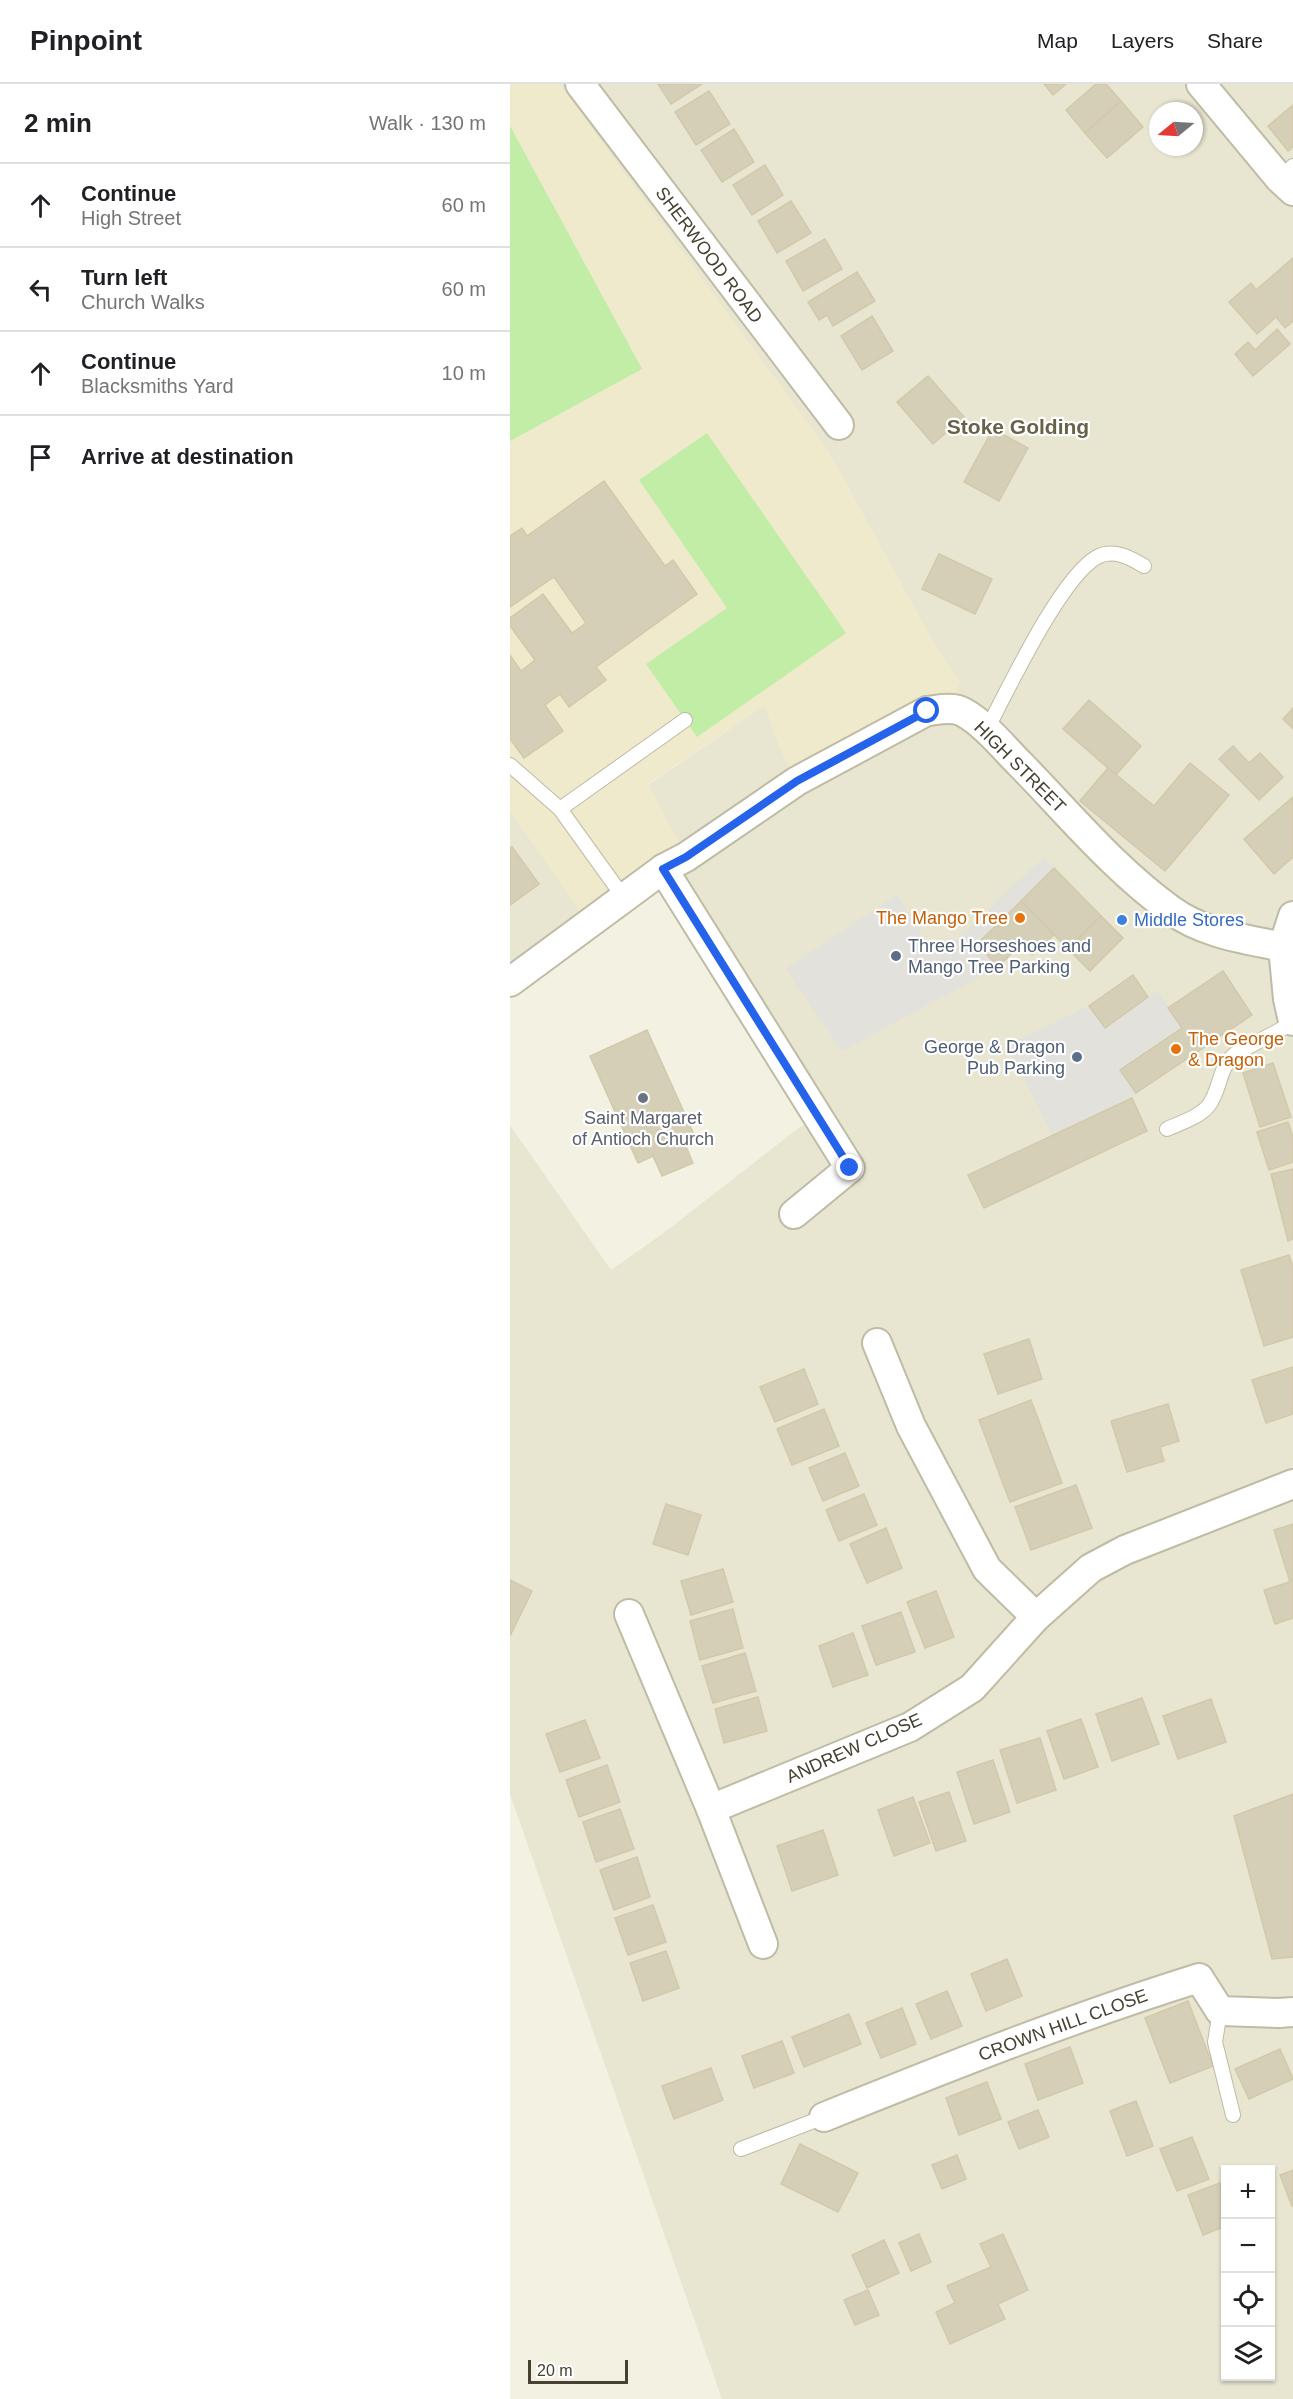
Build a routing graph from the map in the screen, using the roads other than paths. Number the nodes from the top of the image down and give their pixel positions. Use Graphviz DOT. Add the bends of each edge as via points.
graph roads {
  1 [pos="580,84"];
  2 [pos="1201,84"];
  3 [pos="1289,179"];
  4 [pos="839,425"];
  5 [pos="1144,566"];
  6 [pos="685,720"];
  7 [pos="986,731"];
  8 [pos="510,765"];
  9 [pos="560,809"];
  10 [pos="663,869"];
  11 [pos="624,898"];
  12 [pos="1293,916"];
  13 [pos="1283,947"];
  14 [pos="510,982"];
  15 [pos="1293,1022"];
  16 [pos="1167,1129"];
  17 [pos="794,1214"];
  18 [pos="877,1343"];
  19 [pos="1293,1484"];
  20 [pos="629,1614"];
  21 [pos="1036,1617"];
  22 [pos="711,1809"];
  23 [pos="763,1944"];
  24 [pos="1220,2011"];
  25 [pos="1293,2012"];
  26 [pos="1233,2115"];
  27 [pos="824,2117"];
  28 [pos="741,2149"];
  1 -- 4 [label="street, SHERWOOD ROAD"];
  2 -- 3 [label="street"];
  5 -- 7 [label="lane" via="1126,555 1099,556 1079,572 1041,628"];
  6 -- 9 [label="lane"];
  7 -- 10 [label="street, HIGH STREET" via="962,711 927,711 797,781"];
  7 -- 13 [label="street, HIGH STREET" via="1107,855 1172,910 1225,935"];
  8 -- 9 [label="lane"];
  9 -- 11 [label="lane"];
  10 -- 11 [label="street, HIGH STREET"];
  10 -- 17 [label="street" via="850,1168"];
  11 -- 14 [label="street, HIGH STREET"];
  12 -- 13 [label="street"];
  13 -- 15 [label="street"];
  15 -- 16 [label="lane" via="1235,1054 1227,1061 1209,1106"];
  18 -- 21 [label="street" via="911,1426 987,1569"];
  19 -- 21 [label="street, ANDREW CLOSE" via="1125,1550 1091,1568"];
  20 -- 22 [label="street"];
  21 -- 22 [label="street, ANDREW CLOSE" via="972,1689 910,1727"];
  22 -- 23 [label="street"];
  24 -- 25 [label="street"];
  24 -- 26 [label="lane" via="1215,2042"];
  24 -- 27 [label="street, CROWN HILL CLOSE" via="1199,1978 1029,2035"];
  27 -- 28 [label="lane"];
}
